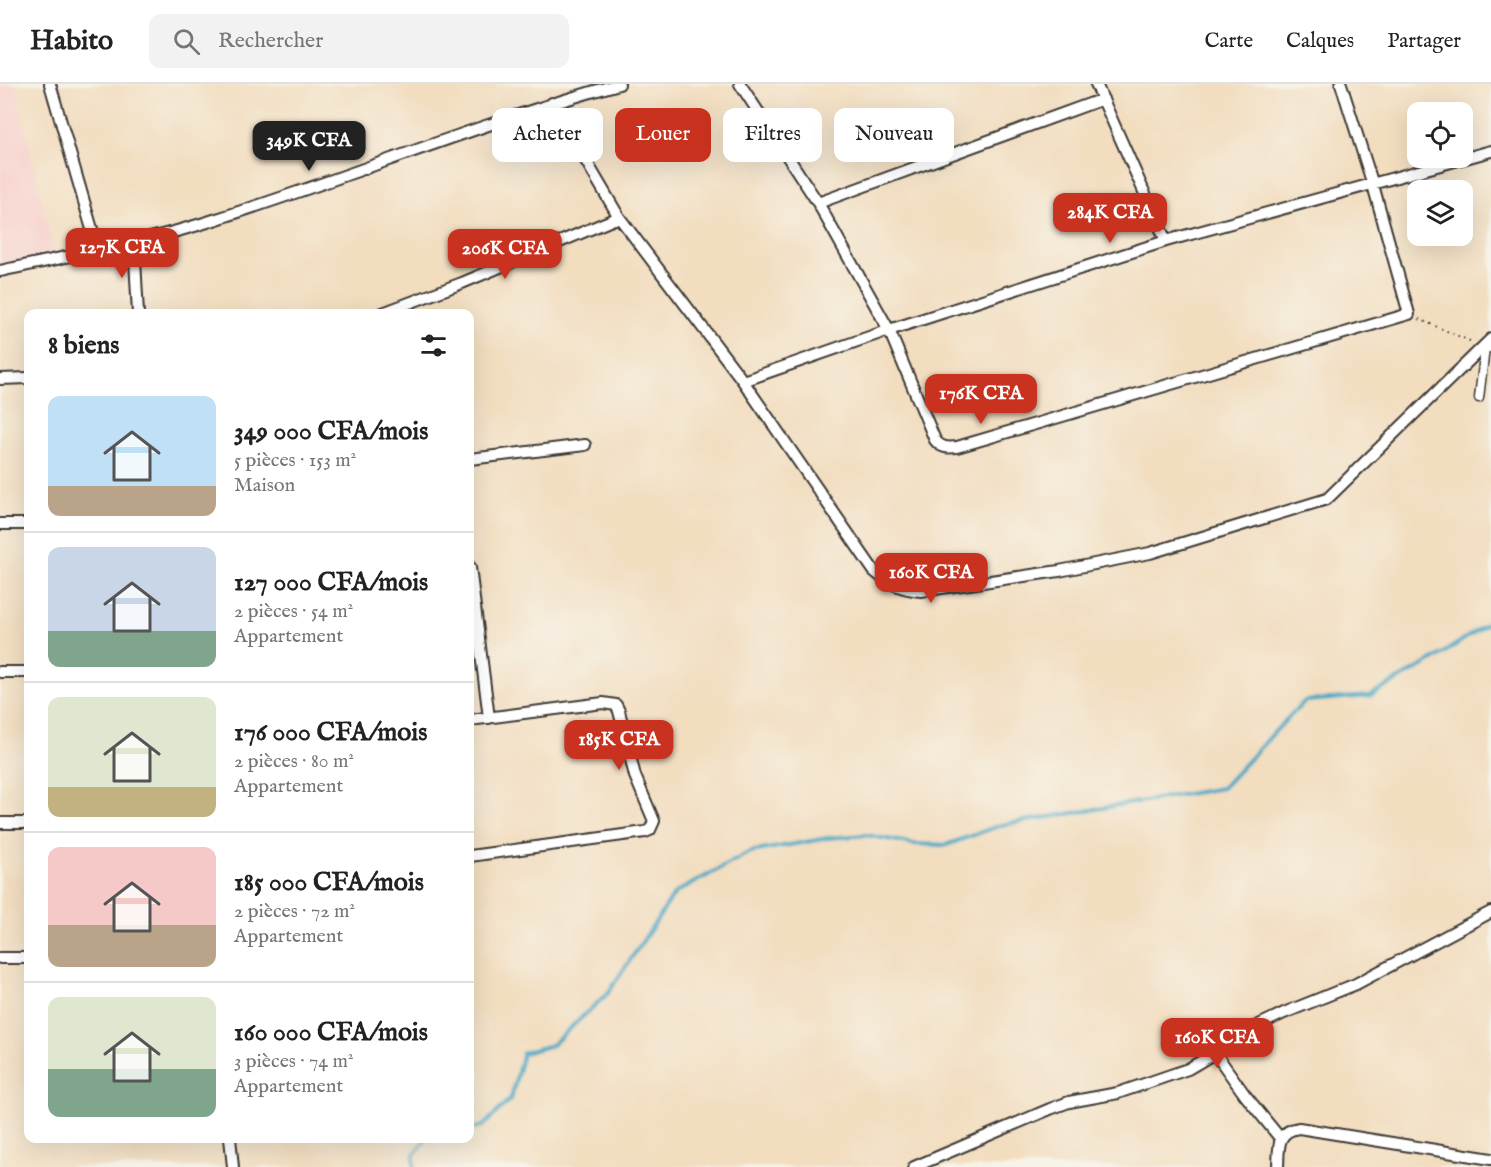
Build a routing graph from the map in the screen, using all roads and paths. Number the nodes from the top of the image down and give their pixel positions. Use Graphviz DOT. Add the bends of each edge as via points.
graph roads {
  1 [pos="50,84"];
  2 [pos="619,84"];
  3 [pos="740,84"];
  4 [pos="1096,84"];
  5 [pos="1341,84"];
  6 [pos="1102,99"];
  7 [pos="552,103"];
  8 [pos="1491,151"];
  9 [pos="1373,184"];
  10 [pos="818,203"];
  11 [pos="619,217"];
  12 [pos="1166,241"];
  13 [pos="134,242"];
  14 [pos="98,250"];
  15 [pos="0,271"];
  16 [pos="138,309"];
  17 [pos="393,309"];
  18 [pos="1409,314"];
  19 [pos="889,330"];
  20 [pos="1488,345"];
  21 [pos="24,378"];
  22 [pos="0,379"];
  23 [pos="743,381"];
  24 [pos="1479,398"];
  25 [pos="585,445"];
  26 [pos="474,459"];
  27 [pos="0,524"];
  28 [pos="24,524"];
  29 [pos="474,599"];
  30 [pos="0,672"];
  31 [pos="24,672"];
  32 [pos="489,718"];
  33 [pos="474,720"];
  34 [pos="0,823"];
  35 [pos="24,823"];
  36 [pos="474,855"];
  37 [pos="1491,912"];
  38 [pos="24,957"];
  39 [pos="0,958"];
  40 [pos="1215,1053"];
  41 [pos="1281,1138"];
  42 [pos="231,1143"];
  43 [pos="1491,1159"];
  44 [pos="233,1167"];
  45 [pos="914,1167"];
  46 [pos="1278,1167"];
  1 -- 14 [label="street"];
  2 -- 7 [label="street"];
  3 -- 10 [label="street"];
  4 -- 6 [label="street"];
  5 -- 9 [label="street"];
  6 -- 10 [label="street"];
  6 -- 12 [label="street"];
  7 -- 11 [label="street"];
  7 -- 13 [label="street" via="216,220"];
  8 -- 9 [label="street"];
  9 -- 12 [label="street"];
  9 -- 18 [label="street"];
  10 -- 19 [label="street"];
  11 -- 17 [label="street"];
  11 -- 23 [label="street"];
  12 -- 19 [label="street"];
  13 -- 14 [label="street"];
  13 -- 16 [label="street"];
  14 -- 15 [label="street"];
  18 -- 19 [label="street" via="947,448 935,440"];
  18 -- 20 [label="path"];
  19 -- 23 [label="street"];
  20 -- 23 [label="street" via="1327,499 1150,553 1059,572 921,591 886,582 874,571"];
  20 -- 24 [label="street"];
  21 -- 22 [label="street"];
  25 -- 26 [label="street"];
  27 -- 28 [label="street"];
  29 -- 32 [label="street"];
  30 -- 31 [label="street"];
  32 -- 33 [label="street"];
  32 -- 36 [label="street" via="603,703 616,705 635,776 654,821 645,832"];
  34 -- 35 [label="street"];
  37 -- 40 [label="street" via="1356,984 1238,1035"];
  38 -- 39 [label="street"];
  40 -- 41 [label="street"];
  40 -- 45 [label="street" via="1136,1088 1050,1109"];
  41 -- 43 [label="street" via="1288,1130 1299,1128"];
  41 -- 46 [label="street"];
  42 -- 44 [label="street"];
}
